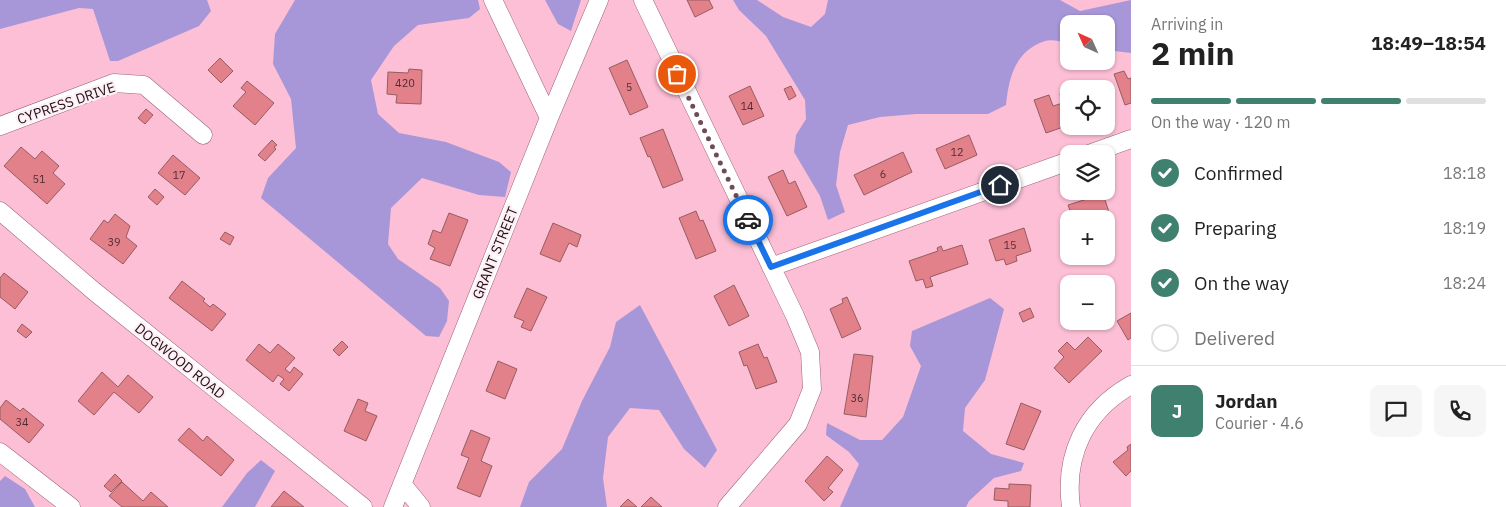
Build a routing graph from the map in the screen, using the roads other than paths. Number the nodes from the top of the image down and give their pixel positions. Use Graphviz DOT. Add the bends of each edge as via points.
graph roads {
  1 [pos="493,0"];
  2 [pos="599,0"];
  3 [pos="643,0"];
  4 [pos="549,118"];
  5 [pos="0,126"];
  6 [pos="204,135"];
  7 [pos="1131,139"];
  8 [pos="1114,145"];
  9 [pos="1060,164"];
  10 [pos="0,211"];
  11 [pos="771,267"];
  12 [pos="1131,385"];
  13 [pos="0,452"];
  14 [pos="402,484"];
  15 [pos="71,507"];
  16 [pos="363,507"];
  17 [pos="393,507"];
  18 [pos="421,507"];
  19 [pos="727,507"];
  20 [pos="1070,507"];
  1 -- 4 [label="street"];
  2 -- 4 [label="street, GRANT STREET"];
  3 -- 11 [label="street"];
  4 -- 14 [label="street, GRANT STREET"];
  5 -- 6 [label="street, CYPRESS DRIVE" via="114,83 144,85"];
  7 -- 8 [label="street"];
  9 -- 11 [label="street"];
  10 -- 16 [label="street, DOGWOOD ROAD" via="95,292"];
  11 -- 19 [label="street" via="810,352 812,388 798,424"];
  12 -- 20 [label="street" via="1096,412 1077,441 1069,477"];
  13 -- 15 [label="street"];
  14 -- 17 [label="street, GRANT STREET"];
  14 -- 18 [label="street"];
}
